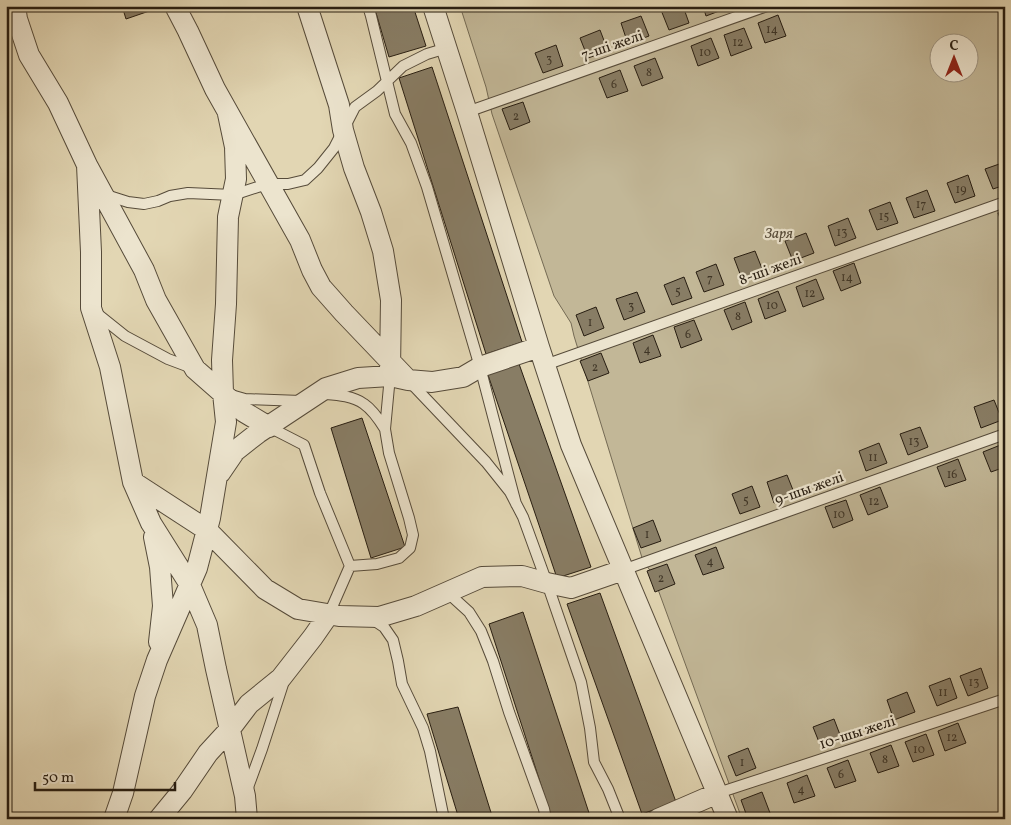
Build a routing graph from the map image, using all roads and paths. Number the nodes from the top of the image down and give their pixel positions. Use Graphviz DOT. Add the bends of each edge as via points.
graph roads {
  1 [pos="15,6"];
  2 [pos="175,6"];
  3 [pos="307,6"];
  4 [pos="368,6"];
  5 [pos="433,6"];
  6 [pos="767,6"];
  7 [pos="446,48"];
  8 [pos="387,82"];
  9 [pos="467,112"];
  10 [pos="228,114"];
  11 [pos="343,130"];
  12 [pos="88,165"];
  13 [pos="267,184"];
  14 [pos="105,195"];
  15 [pos="232,195"];
  16 [pos="1005,202"];
  17 [pos="91,308"];
  18 [pos="542,356"];
  19 [pos="480,367"];
  20 [pos="195,369"];
  21 [pos="396,372"];
  22 [pos="223,393"];
  23 [pos="313,397"];
  24 [pos="269,427"];
  25 [pos="385,429"];
  26 [pos="1005,434"];
  27 [pos="217,476"];
  28 [pos="133,482"];
  29 [pos="516,504"];
  30 [pos="151,523"];
  31 [pos="207,530"];
  32 [pos="350,566"];
  33 [pos="623,570"];
  34 [pos="547,583"];
  35 [pos="190,585"];
  36 [pos="448,592"];
  37 [pos="329,614"];
  38 [pos="367,616"];
  39 [pos="157,660"];
  40 [pos="287,670"];
  41 [pos="1005,699"];
  42 [pos="230,729"];
  43 [pos="718,793"];
  44 [pos="245,796"];
  45 [pos="114,819"];
  46 [pos="159,819"];
  47 [pos="247,819"];
  48 [pos="444,819"];
  49 [pos="546,819"];
  50 [pos="620,819"];
  51 [pos="658,819"];
  52 [pos="728,819"];
  1 -- 12 [label="street" via="29,55 58,102"];
  2 -- 10 [label="street"];
  3 -- 11 [label="street" via="339,105"];
  4 -- 8 [label="lane"];
  5 -- 7 [label="street"];
  6 -- 9 [label="lane, 7-ші желі"];
  7 -- 8 [label="lane" via="403,66"];
  7 -- 9 [label="street"];
  8 -- 11 [label="lane" via="355,107"];
  8 -- 19 [label="lane" via="395,114 411,142 427,187"];
  9 -- 18 [label="street"];
  10 -- 13 [label="street"];
  10 -- 15 [label="street" via="235,147 236,179"];
  11 -- 13 [label="lane" via="334,148 305,180"];
  11 -- 21 [label="street" via="383,251 391,300"];
  12 -- 14 [label="street"];
  12 -- 17 [label="street"];
  13 -- 15 [label="lane"];
  13 -- 21 [label="street" via="300,240 321,287"];
  14 -- 15 [label="lane" via="144,204 188,193"];
  14 -- 20 [label="street" via="156,300"];
  15 -- 22 [label="street" via="228,218"];
  16 -- 18 [label="lane, 8-ші желі"];
  17 -- 20 [label="lane" via="125,336"];
  17 -- 28 [label="street" via="110,368"];
  18 -- 19 [label="street"];
  18 -- 33 [label="street" via="571,445"];
  19 -- 21 [label="street" via="463,377 432,382"];
  19 -- 29 [label="lane"];
  20 -- 22 [label="street"];
  21 -- 23 [label="street" via="358,378 326,388"];
  21 -- 25 [label="lane"];
  21 -- 29 [label="lane" via="486,462"];
  22 -- 23 [label="lane" via="245,399"];
  22 -- 24 [label="street" via="244,412"];
  22 -- 27 [label="street" via="226,422"];
  23 -- 24 [label="street"];
  23 -- 25 [label="lane" via="347,396 365,404"];
  24 -- 27 [label="street" via="235,451"];
  24 -- 32 [label="lane" via="304,445"];
  25 -- 32 [label="lane" via="388,453 413,535 410,548 399,558"];
  26 -- 33 [label="lane, 9-шы желі"];
  27 -- 31 [label="street"];
  28 -- 30 [label="street"];
  28 -- 31 [label="street"];
  29 -- 34 [label="lane"];
  30 -- 35 [label="street"];
  30 -- 39 [label="street" via="160,566 163,606"];
  31 -- 35 [label="street"];
  31 -- 37 [label="street" via="265,589 298,609"];
  32 -- 37 [label="lane"];
  33 -- 34 [label="street" via="571,588"];
  33 -- 43 [label="street"];
  34 -- 36 [label="street" via="522,576 482,577"];
  34 -- 50 [label="lane" via="581,682 594,762"];
  35 -- 39 [label="street"];
  35 -- 42 [label="street" via="207,625"];
  36 -- 38 [label="street" via="416,606"];
  36 -- 49 [label="lane" via="469,612 481,631"];
  37 -- 38 [label="street"];
  37 -- 40 [label="street"];
  38 -- 48 [label="lane" via="384,627 393,640 402,684 430,751"];
  39 -- 45 [label="street"];
  40 -- 42 [label="street" via="249,704"];
  40 -- 44 [label="lane"];
  41 -- 43 [label="lane, 10-шы желі"];
  42 -- 44 [label="street"];
  42 -- 46 [label="street"];
  43 -- 51 [label="street"];
  43 -- 52 [label="street"];
  44 -- 47 [label="street"];
}
